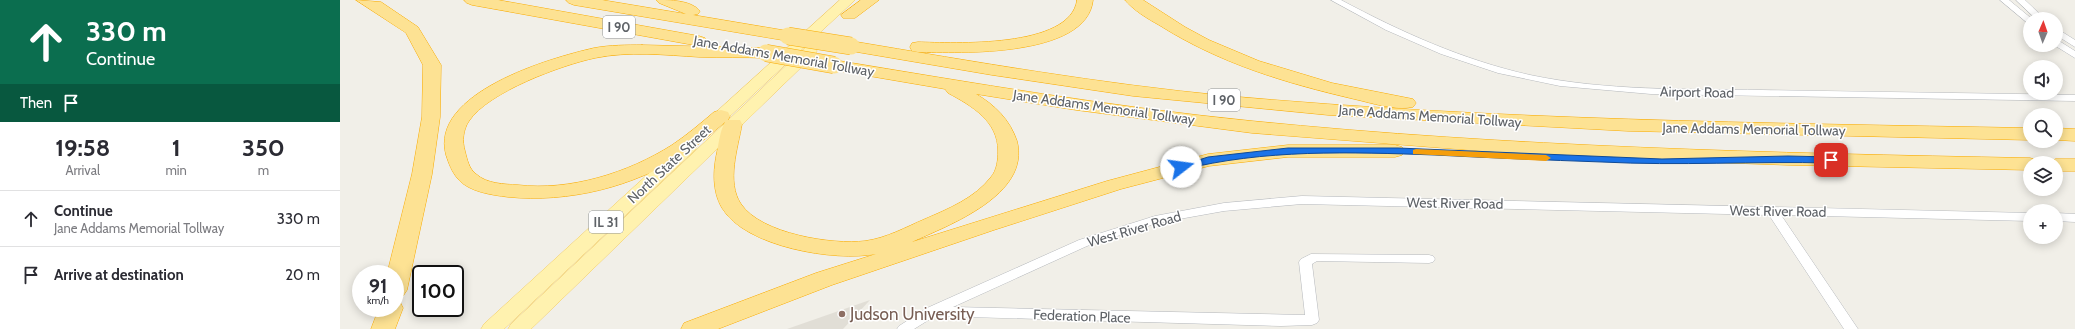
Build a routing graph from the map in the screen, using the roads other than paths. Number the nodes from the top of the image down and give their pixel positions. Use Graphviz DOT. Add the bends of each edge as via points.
graph roads {
  1 [pos="364,0"];
  2 [pos="472,0"];
  3 [pos="574,0"];
  4 [pos="664,0"];
  5 [pos="864,0"];
  6 [pos="871,0"];
  7 [pos="1085,0"];
  8 [pos="1133,0"];
  9 [pos="1335,0"];
  10 [pos="2004,0"];
  11 [pos="2020,0"];
  12 [pos="849,7"];
  13 [pos="2033,12"];
  14 [pos="2023,16"];
  15 [pos="741,28"];
  16 [pos="2063,36"];
  17 [pos="2075,44"];
  18 [pos="851,46"];
  19 [pos="2063,47"];
  20 [pos="766,52"];
  21 [pos="2075,55"];
  22 [pos="943,83"];
  23 [pos="2075,98"];
  24 [pos="727,120"];
  25 [pos="1599,124"];
  26 [pos="2023,134"];
  27 [pos="2063,134"];
  28 [pos="2075,135"];
  29 [pos="1788,159"];
  30 [pos="2023,164"];
  31 [pos="2063,165"];
  32 [pos="2075,165"];
  33 [pos="1773,211"];
  34 [pos="2023,217"];
  35 [pos="2063,217"];
  36 [pos="2075,218"];
  37 [pos="1429,259"];
  38 [pos="401,265"];
  39 [pos="932,311"];
  40 [pos="388,317"];
  41 [pos="383,329"];
  42 [pos="491,329"];
  43 [pos="518,329"];
  44 [pos="693,329"];
  45 [pos="904,329"];
  46 [pos="1851,329"];
  1 -- 38 [label="highway" via="376,5 412,30 432,65 430,118 422,174"];
  2 -- 20 [label="highway, Jane Addams Memorial Tollway / I 90"];
  3 -- 15 [label="highway, Jane Addams Memorial Tollway / I 90"];
  4 -- 15 [label="highway"];
  5 -- 12 [label="main road, North State Street / IL 31"];
  6 -- 12 [label="highway"];
  7 -- 18 [label="highway" via="1074,22 1037,40 1012,46 987,49"];
  8 -- 25 [label="highway" via="1180,32 1227,56 1298,80 1404,103"];
  9 -- 23 [label="street, Airport Road" via="1419,43 1453,56 1522,76 1586,86 1651,91"];
  10 -- 14 [label="street"];
  11 -- 13 [label="street"];
  12 -- 24 [label="main road, North State Street / IL 31"];
  15 -- 18 [label="highway, Jane Addams Memorial Tollway / I 90, bridge"];
  16 -- 17 [label="street"];
  18 -- 25 [label="highway, Jane Addams Memorial Tollway / I 90" via="1055,80 1226,101 1445,118"];
  19 -- 21 [label="street"];
  20 -- 22 [label="highway, Jane Addams Memorial Tollway / I 90, bridge"];
  20 -- 24 [label="highway" via="630,49 563,61 518,79 481,100 456,126 454,144 461,170 473,181 489,188 506,191 559,191 605,181 644,168"];
  22 -- 24 [label="highway" via="970,98 1001,125 1008,138 1009,149 1004,172 996,185 962,210 917,231 872,247 855,249 800,242 758,228 741,216 730,202 724,177"];
  22 -- 29 [label="highway, Jane Addams Memorial Tollway / I 90" via="1076,105 1252,127 1559,150"];
  24 -- 42 [label="main road, North State Street / IL 31"];
  24 -- 43 [label="main road, North State Street / IL 31"];
  25 -- 26 [label="highway, Jane Addams Memorial Tollway / I 90"];
  27 -- 28 [label="highway"];
  29 -- 30 [label="highway, Jane Addams Memorial Tollway / I 90"];
  29 -- 44 [label="highway" via="1662,162 1398,151 1288,151 1208,160 1114,185 986,225 824,279"];
  31 -- 32 [label="highway"];
  33 -- 34 [label="street, West River Road"];
  33 -- 39 [label="street, West River Road" via="1302,200 1224,207 1155,220 1083,243"];
  33 -- 46 [label="street"];
  35 -- 36 [label="street"];
  37 -- 39 [label="street, Federation Place" via="1315,257 1305,262 1312,320"];
  39 -- 45 [label="street, West River Road"];
  40 -- 41 [label="highway"];
}
